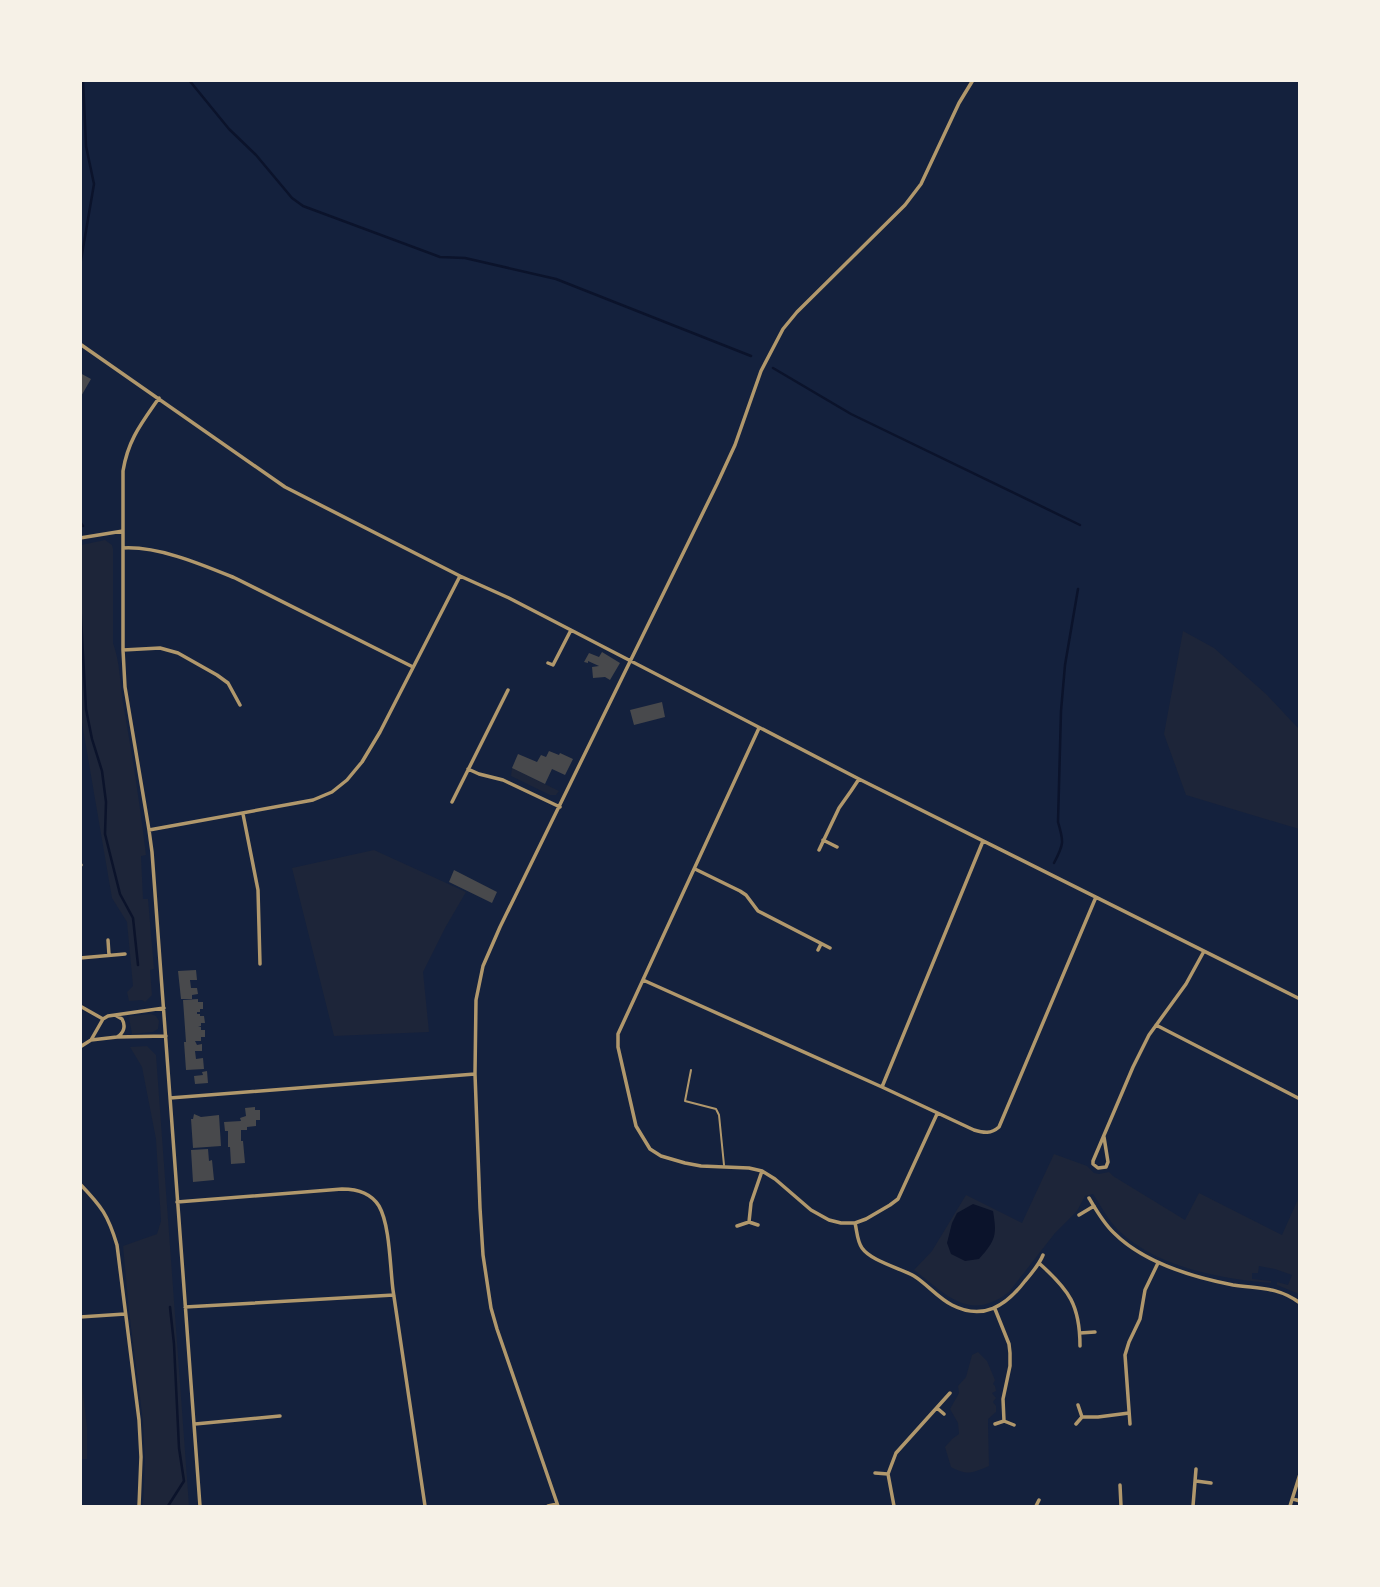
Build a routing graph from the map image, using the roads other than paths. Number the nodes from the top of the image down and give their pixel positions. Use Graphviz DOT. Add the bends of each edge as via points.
graph roads {
  1 [pos="973,80"];
  2 [pos="80,344"];
  3 [pos="159,398"];
  4 [pos="123,531"];
  5 [pos="80,538"];
  6 [pos="123,548"];
  7 [pos="460,576"];
  8 [pos="571,630"];
  9 [pos="123,650"];
  10 [pos="631,661"];
  11 [pos="548,663"];
  12 [pos="413,667"];
  13 [pos="509,690"];
  14 [pos="240,705"];
  15 [pos="759,728"];
  16 [pos="468,769"];
  17 [pos="859,779"];
  18 [pos="452,802"];
  19 [pos="560,807"];
  20 [pos="243,814"];
  21 [pos="149,830"];
  22 [pos="823,840"];
  23 [pos="983,841"];
  24 [pos="837,847"];
  25 [pos="819,850"];
  26 [pos="694,869"];
  27 [pos="1096,897"];
  28 [pos="108,940"];
  29 [pos="821,944"];
  30 [pos="830,948"];
  31 [pos="818,950"];
  32 [pos="1203,952"];
  33 [pos="125,954"];
  34 [pos="109,955"];
  35 [pos="80,958"];
  36 [pos="260,964"];
  37 [pos="643,980"];
  38 [pos="1300,999"];
  39 [pos="80,1006"];
  40 [pos="163,1008"];
  41 [pos="112,1014"];
  42 [pos="103,1022"];
  43 [pos="1156,1025"];
  44 [pos="166,1036"];
  45 [pos="117,1037"];
  46 [pos="111,1038"];
  47 [pos="91,1040"];
  48 [pos="80,1047"];
  49 [pos="691,1070"];
  50 [pos="475,1074"];
  51 [pos="882,1087"];
  52 [pos="170,1098"];
  53 [pos="1300,1099"];
  54 [pos="937,1114"];
  55 [pos="1104,1137"];
  56 [pos="724,1167"];
  57 [pos="762,1171"];
  58 [pos="80,1184"];
  59 [pos="1089,1198"];
  60 [pos="177,1202"];
  61 [pos="1094,1206"];
  62 [pos="1079,1214"];
  63 [pos="749,1222"];
  64 [pos="855,1223"];
  65 [pos="758,1225"];
  66 [pos="737,1226"];
  67 [pos="1043,1255"];
  68 [pos="1039,1263"];
  69 [pos="1158,1263"];
  70 [pos="394,1295"];
  71 [pos="1300,1303"];
  72 [pos="185,1307"];
  73 [pos="995,1309"];
  74 [pos="125,1314"];
  75 [pos="80,1317"];
  76 [pos="1095,1332"];
  77 [pos="1080,1333"];
  78 [pos="1080,1346"];
  79 [pos="950,1393"];
  80 [pos="1078,1405"];
  81 [pos="937,1408"];
  82 [pos="1129,1413"];
  83 [pos="944,1414"];
  84 [pos="280,1416"];
  85 [pos="1082,1417"];
  86 [pos="1004,1420"];
  87 [pos="194,1424"];
  88 [pos="995,1424"];
  89 [pos="1076,1424"];
  90 [pos="1130,1424"];
  91 [pos="1014,1425"];
  92 [pos="1196,1469"];
  93 [pos="875,1473"];
  94 [pos="888,1474"];
  95 [pos="1300,1474"];
  96 [pos="1196,1481"];
  97 [pos="1211,1483"];
  98 [pos="1120,1485"];
  99 [pos="1293,1499"];
  100 [pos="1039,1500"];
  101 [pos="1300,1502"];
  102 [pos="558,1505"];
  103 [pos="139,1507"];
  104 [pos="200,1507"];
  105 [pos="425,1507"];
  106 [pos="548,1507"];
  107 [pos="894,1507"];
  108 [pos="1036,1507"];
  109 [pos="1121,1507"];
  110 [pos="1193,1507"];
  111 [pos="1290,1507"];
  1 -- 10 [label="street" via="905,205 783,329 761,371 735,445"];
  2 -- 3 [label="street"];
  3 -- 4 [label="street" via="125,458"];
  3 -- 7 [label="street" via="285,488"];
  4 -- 5 [label="street"];
  4 -- 6 [label="street"];
  6 -- 9 [label="street"];
  6 -- 12 [label="street" via="150,551 235,578"];
  7 -- 8 [label="street"];
  7 -- 12 [label="street"];
  8 -- 10 [label="street"];
  8 -- 11 [label="street" via="553,666"];
  9 -- 14 [label="street" via="160,648 178,653 228,683"];
  9 -- 21 [label="street"];
  10 -- 15 [label="street"];
  10 -- 19 [label="street"];
  12 -- 20 [label="street" via="380,732 347,780 313,800"];
  13 -- 16 [label="street"];
  15 -- 17 [label="street"];
  15 -- 26 [label="street"];
  16 -- 18 [label="street"];
  16 -- 19 [label="street"];
  17 -- 22 [label="street"];
  17 -- 23 [label="street"];
  19 -- 50 [label="street" via="484,967 476,1000"];
  20 -- 21 [label="street"];
  20 -- 36 [label="street" via="258,890"];
  21 -- 40 [label="street"];
  22 -- 24 [label="street"];
  22 -- 25 [label="street"];
  23 -- 27 [label="street"];
  23 -- 51 [label="street"];
  26 -- 29 [label="street" via="740,891 758,911"];
  26 -- 37 [label="street"];
  27 -- 32 [label="street"];
  27 -- 54 [label="street" via="999,1126 983,1133"];
  28 -- 34 [label="street"];
  29 -- 30 [label="street"];
  29 -- 31 [label="street"];
  32 -- 38 [label="street"];
  32 -- 43 [label="street"];
  33 -- 34 [label="street"];
  34 -- 35 [label="street"];
  37 -- 51 [label="street"];
  37 -- 56 [label="street" via="618,1034 636,1126 650,1149 661,1156"];
  39 -- 42 [label="street"];
  40 -- 41 [label="street"];
  40 -- 44 [label="street"];
  41 -- 42 [label="street"];
  41 -- 45 [label="street" via="124,1023"];
  42 -- 46 [label="street" via="103,1032"];
  42 -- 47 [label="street"];
  43 -- 53 [label="street"];
  43 -- 55 [label="street"];
  44 -- 45 [label="street"];
  44 -- 52 [label="street"];
  45 -- 46 [label="street"];
  46 -- 47 [label="street"];
  47 -- 48 [label="street"];
  49 -- 56 [label="lane" via="685,1101 716,1109"];
  50 -- 52 [label="street"];
  50 -- 102 [label="street" via="480,1208 491,1308"];
  51 -- 54 [label="street"];
  52 -- 60 [label="street"];
  54 -- 64 [label="street" via="898,1199"];
  55 -- 55 [label="street" via="1108,1162 1098,1168 1093,1161"];
  56 -- 57 [label="street"];
  57 -- 63 [label="street"];
  57 -- 64 [label="street" via="811,1210 829,1220"];
  58 -- 74 [label="street" via="110,1222"];
  59 -- 61 [label="street"];
  60 -- 70 [label="street" via="342,1189 363,1192 374,1200 384,1219"];
  60 -- 72 [label="street"];
  61 -- 62 [label="street"];
  61 -- 69 [label="street" via="1114,1233"];
  63 -- 65 [label="street"];
  63 -- 66 [label="street"];
  64 -- 73 [label="street" via="858,1241 867,1254 915,1276 961,1309"];
  67 -- 68 [label="street"];
  68 -- 73 [label="street" via="1018,1291"];
  68 -- 77 [label="street" via="1069,1295"];
  69 -- 71 [label="street" via="1232,1285 1276,1290"];
  69 -- 82 [label="street" via="1125,1355"];
  70 -- 72 [label="street"];
  70 -- 105 [label="street"];
  72 -- 87 [label="street"];
  73 -- 86 [label="street" via="1010,1353"];
  74 -- 75 [label="street"];
  74 -- 103 [label="street" via="139,1420"];
  76 -- 77 [label="street"];
  77 -- 78 [label="street"];
  79 -- 81 [label="street"];
  80 -- 85 [label="street"];
  81 -- 83 [label="street"];
  81 -- 94 [label="street" via="900,1446"];
  82 -- 85 [label="street"];
  82 -- 90 [label="street"];
  84 -- 87 [label="street"];
  85 -- 89 [label="street"];
  86 -- 88 [label="street"];
  86 -- 91 [label="street"];
  87 -- 104 [label="street"];
  92 -- 96 [label="street"];
  93 -- 94 [label="street"];
  94 -- 107 [label="street"];
  95 -- 99 [label="street"];
  96 -- 97 [label="street"];
  96 -- 110 [label="street"];
  98 -- 109 [label="street"];
  99 -- 101 [label="street"];
  99 -- 111 [label="street"];
  100 -- 108 [label="street"];
  102 -- 106 [label="street"];
}
